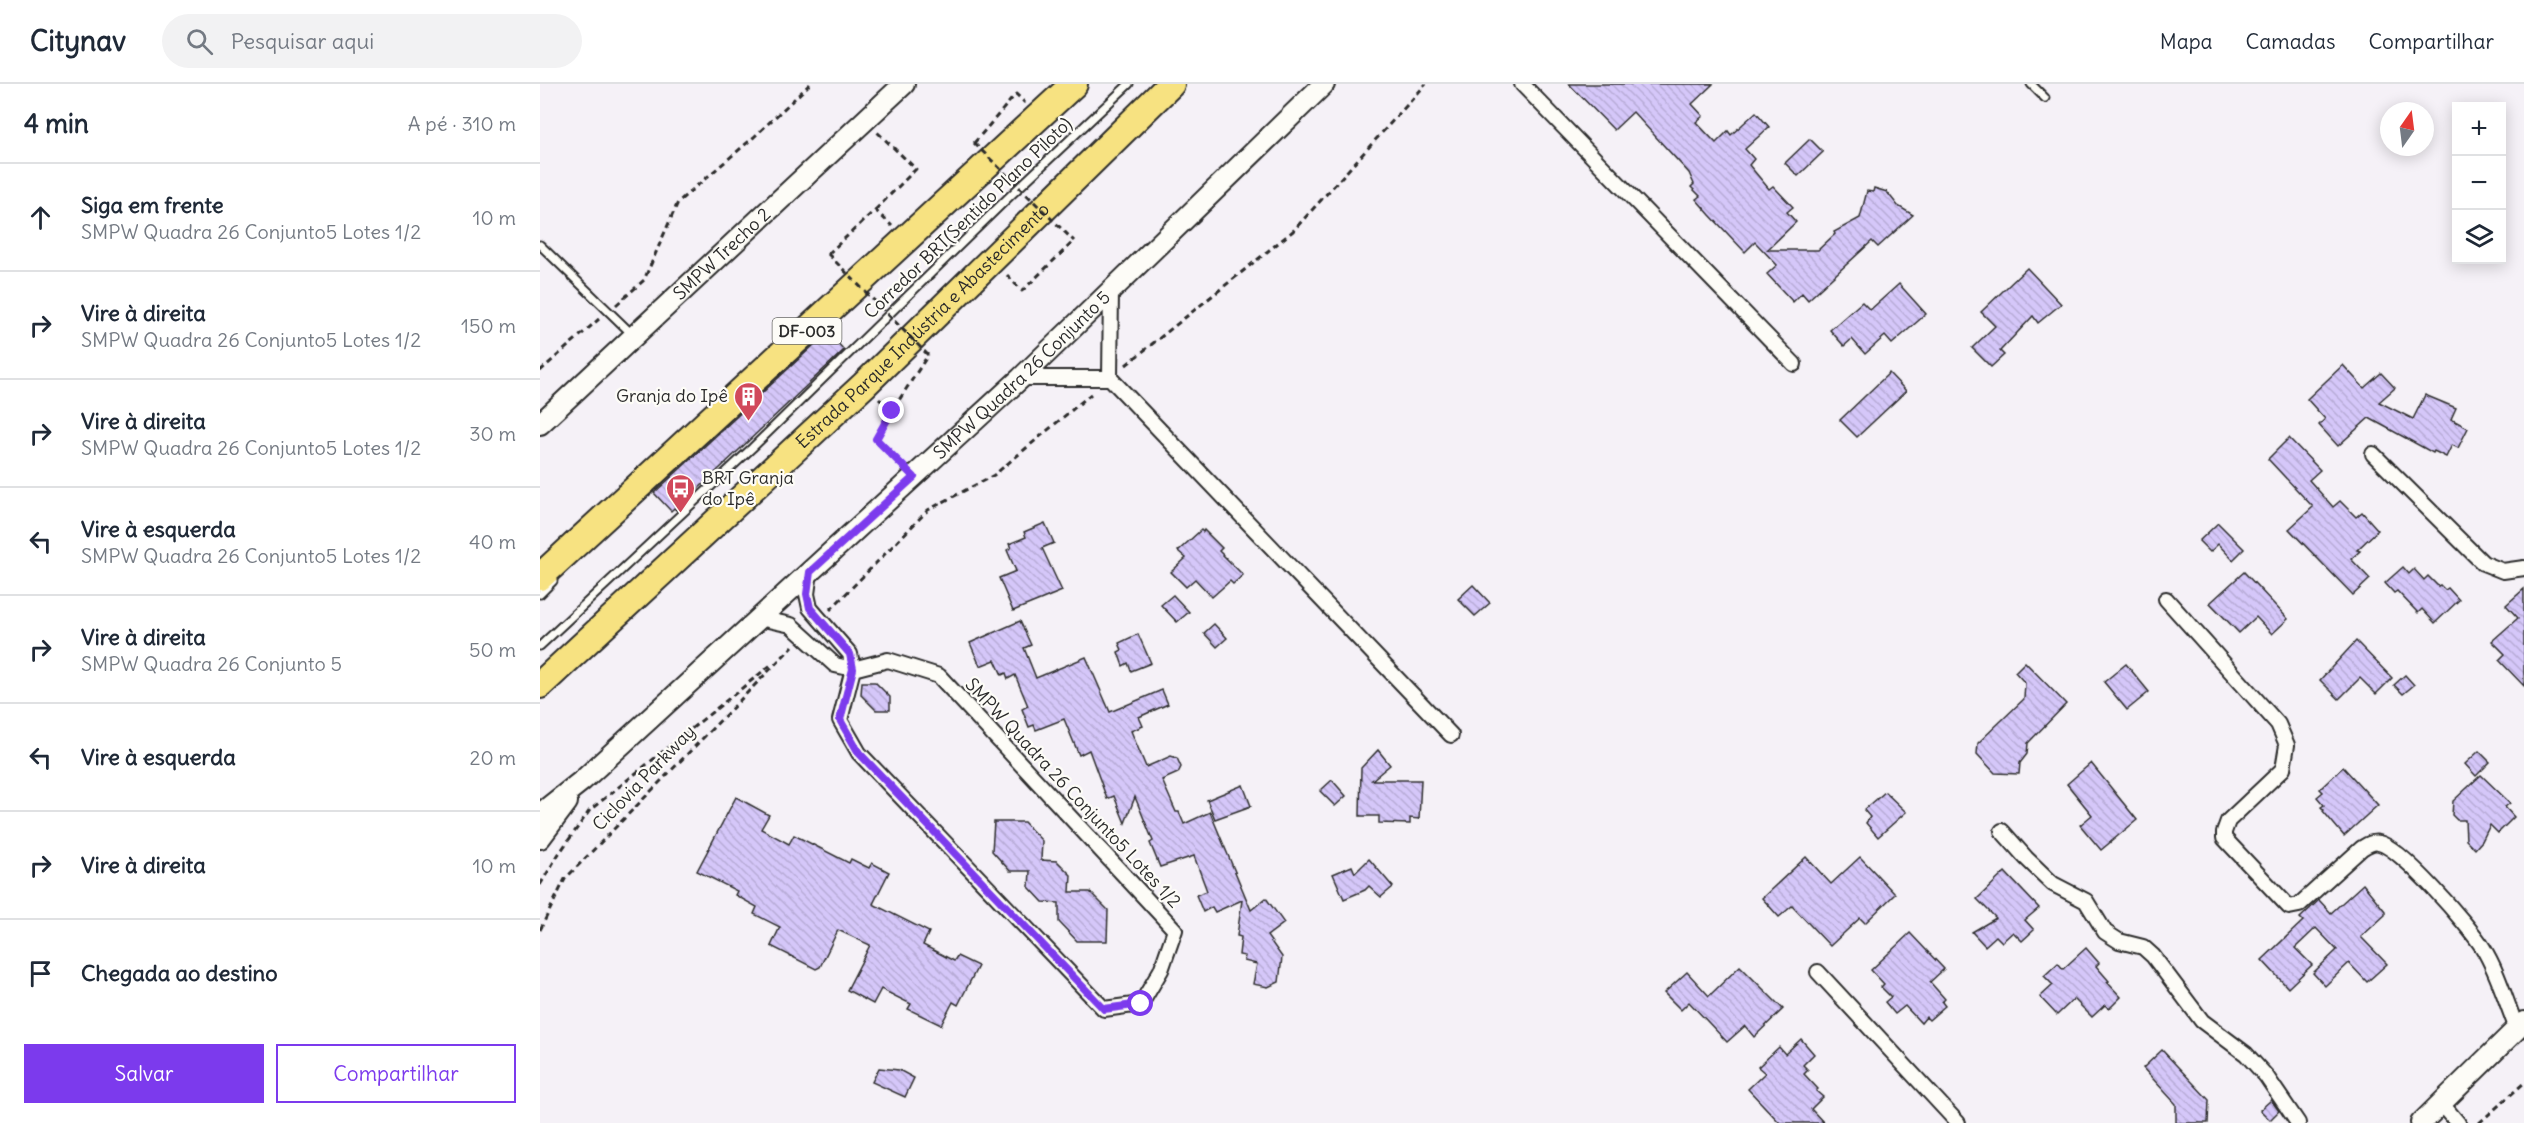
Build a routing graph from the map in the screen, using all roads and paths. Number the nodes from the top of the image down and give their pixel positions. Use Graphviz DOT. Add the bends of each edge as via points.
graph roads {
  1 [pos="810,84"];
  2 [pos="904,84"];
  3 [pos="1074,84"];
  4 [pos="1129,84"];
  5 [pos="1171,84"];
  6 [pos="1324,84"];
  7 [pos="1522,84"];
  8 [pos="2031,84"];
  9 [pos="2044,98"];
  10 [pos="1038,117"];
  11 [pos="865,120"];
  12 [pos="875,210"];
  13 [pos="906,240"];
  14 [pos="540,245"];
  15 [pos="993,259"];
  16 [pos="1111,290"];
  17 [pos="609,311"];
  18 [pos="634,336"];
  19 [pos="1794,364"];
  20 [pos="540,371"];
  21 [pos="1021,378"];
  22 [pos="1110,378"];
  23 [pos="864,385"];
  24 [pos="892,411"];
  25 [pos="540,424"];
  26 [pos="2373,454"];
  27 [pos="914,477"];
  28 [pos="2524,568"];
  29 [pos="810,572"];
  30 [pos="548,578"];
  31 [pos="540,594"];
  32 [pos="2166,599"];
  33 [pos="759,618"];
  34 [pos="540,646"];
  35 [pos="853,669"];
  36 [pos="540,685"];
  37 [pos="1451,735"];
  38 [pos="583,780"];
  39 [pos="540,814"];
  40 [pos="2002,831"];
  41 [pos="540,838"];
  42 [pos="540,885"];
  43 [pos="540,930"];
  44 [pos="1818,972"];
  45 [pos="2520,1026"];
  46 [pos="2524,1083"];
  47 [pos="2442,1104"];
  48 [pos="1958,1123"];
  49 [pos="2298,1123"];
  50 [pos="2421,1123"];
  51 [pos="2458,1123"];
  52 [pos="2479,1123"];
  1 -- 17 [label="path" via="678,202 644,280"];
  2 -- 11 [label="street, SMPW Trecho 2"];
  3 -- 10 [label="highway, DF-003"];
  4 -- 34 [label="lane, Corredor BRT(Sentido Plano Piloto)" via="752,448"];
  5 -- 15 [label="highway, Estrada Parque Indústria e Abastecimento"];
  6 -- 16 [label="street, SMPW Quadra 26 Conjunto 5"];
  7 -- 19 [label="street"];
  8 -- 9 [label="lane"];
  10 -- 13 [label="highway, DF-003"];
  10 -- 15 [label="path, bridge" via="1016,94 974,143 1074,241 1022,291"];
  11 -- 12 [label="path" via="916,169"];
  11 -- 18 [label="street, SMPW Trecho 2"];
  12 -- 13 [label="path"];
  12 -- 24 [label="path, bridge" via="828,254 928,355"];
  13 -- 30 [label="highway, DF-003"];
  14 -- 17 [label="lane"];
  15 -- 23 [label="highway, Estrada Parque Indústria e Abastecimento"];
  16 -- 21 [label="street, SMPW Quadra 26 Conjunto 5"];
  16 -- 22 [label="street"];
  17 -- 18 [label="lane"];
  17 -- 20 [label="path"];
  18 -- 25 [label="street, SMPW Trecho 2"];
  21 -- 22 [label="street"];
  21 -- 27 [label="street, SMPW Quadra 26 Conjunto 5"];
  22 -- 37 [label="street"];
  23 -- 24 [label="path"];
  23 -- 36 [label="highway, Estrada Parque Indústria e Abastecimento"];
  24 -- 27 [label="path" via="876,439"];
  26 -- 28 [label="street" via="2483,563 2503,571"];
  27 -- 29 [label="street, SMPW Quadra 26 Conjunto 5"];
  29 -- 33 [label="street, SMPW Quadra 26 Conjunto 5"];
  29 -- 35 [label="street" via="810,608 850,654"];
  30 -- 31 [label="lane"];
  32 -- 45 [label="street" via="2278,724 2287,745 2283,769 2228,821 2224,838 2289,907 2299,905 2362,848 2371,843 2390,847 2465,923 2483,948"];
  33 -- 35 [label="street" via="790,625 835,665"];
  33 -- 38 [label="street, SMPW Quadra 26 Conjunto 5"];
  35 -- 35 [label="street, SMPW Quadra 26 Conjunto5 Lotes 1/2" via="840,720 859,753 1104,1009 1141,1004 1161,970 1175,930 939,676 888,660"];
  38 -- 39 [label="street, SMPW Quadra 26 Conjunto 5"];
  38 -- 41 [label="street, SMPW Quadra 26 Conjunto 5"];
  40 -- 49 [label="street" via="2054,884 2086,902 2105,932 2119,941 2142,947 2153,956 2202,1022 2246,1054 2266,1076"];
  42 -- 43 [label="path, Ciclovia Parkway" via="590,810 783,656 565,879"];
  44 -- 48 [label="street"];
  45 -- 47 [label="street"];
  46 -- 52 [label="path"];
  47 -- 50 [label="street"];
  47 -- 51 [label="street"];
}
